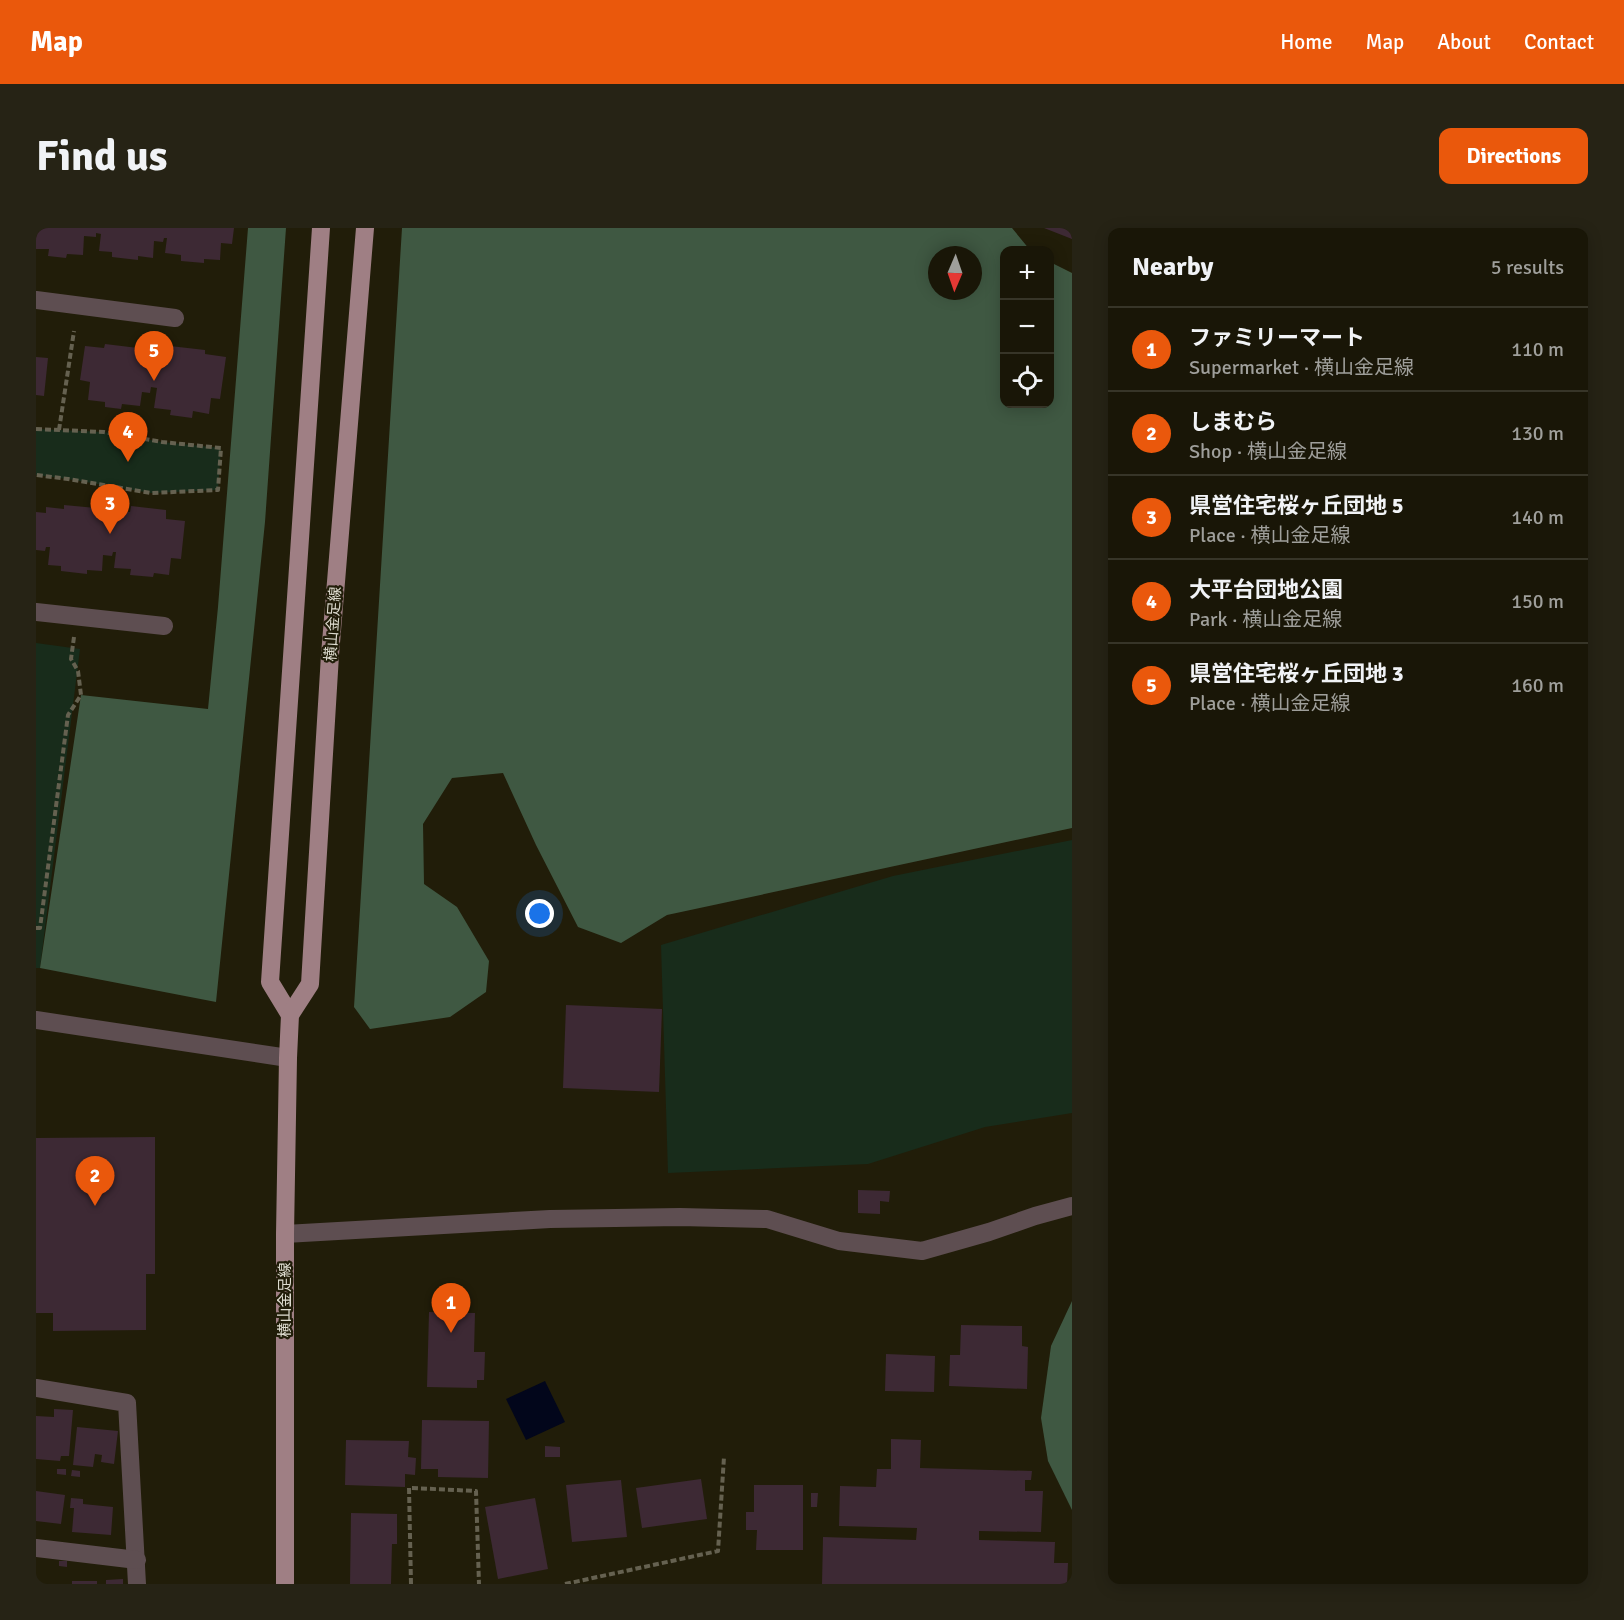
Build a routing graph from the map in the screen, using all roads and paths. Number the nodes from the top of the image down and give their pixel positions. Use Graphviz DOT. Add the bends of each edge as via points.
graph roads {
  1 [pos="321,228"];
  2 [pos="365,228"];
  3 [pos="36,300"];
  4 [pos="175,318"];
  5 [pos="74,331"];
  6 [pos="36,429"];
  7 [pos="59,430"];
  8 [pos="36,476"];
  9 [pos="36,612"];
  10 [pos="78,617"];
  11 [pos="164,626"];
  12 [pos="36,928"];
  13 [pos="290,1015"];
  14 [pos="36,1020"];
  15 [pos="288,1058"];
  16 [pos="1072,1206"];
  17 [pos="285,1234"];
  18 [pos="36,1388"];
  19 [pos="724,1457"];
  20 [pos="36,1548"];
  21 [pos="137,1560"];
  22 [pos="137,1584"];
  23 [pos="285,1584"];
  24 [pos="411,1584"];
  25 [pos="478,1584"];
  26 [pos="565,1584"];
  1 -- 13 [label="main road" via="270,982"];
  2 -- 13 [label="main road, 横山金足線" via="330,655 310,984"];
  3 -- 4 [label="street"];
  5 -- 7 [label="path"];
  6 -- 7 [label="path"];
  7 -- 8 [label="path" via="221,448 218,490 151,493"];
  9 -- 10 [label="street"];
  10 -- 11 [label="street"];
  10 -- 12 [label="path" via="71,659 78,671 81,695 68,715 40,928"];
  13 -- 15 [label="main road, 横山金足線"];
  14 -- 15 [label="street"];
  15 -- 17 [label="main road, 横山金足線"];
  16 -- 17 [label="street" via="922,1251 839,1241 767,1218 550,1219"];
  17 -- 23 [label="main road, 横山金足線"];
  18 -- 21 [label="street" via="127,1403"];
  19 -- 26 [label="path" via="718,1551"];
  20 -- 21 [label="street"];
  21 -- 22 [label="street"];
  24 -- 25 [label="path" via="409,1488 476,1491"];
}
